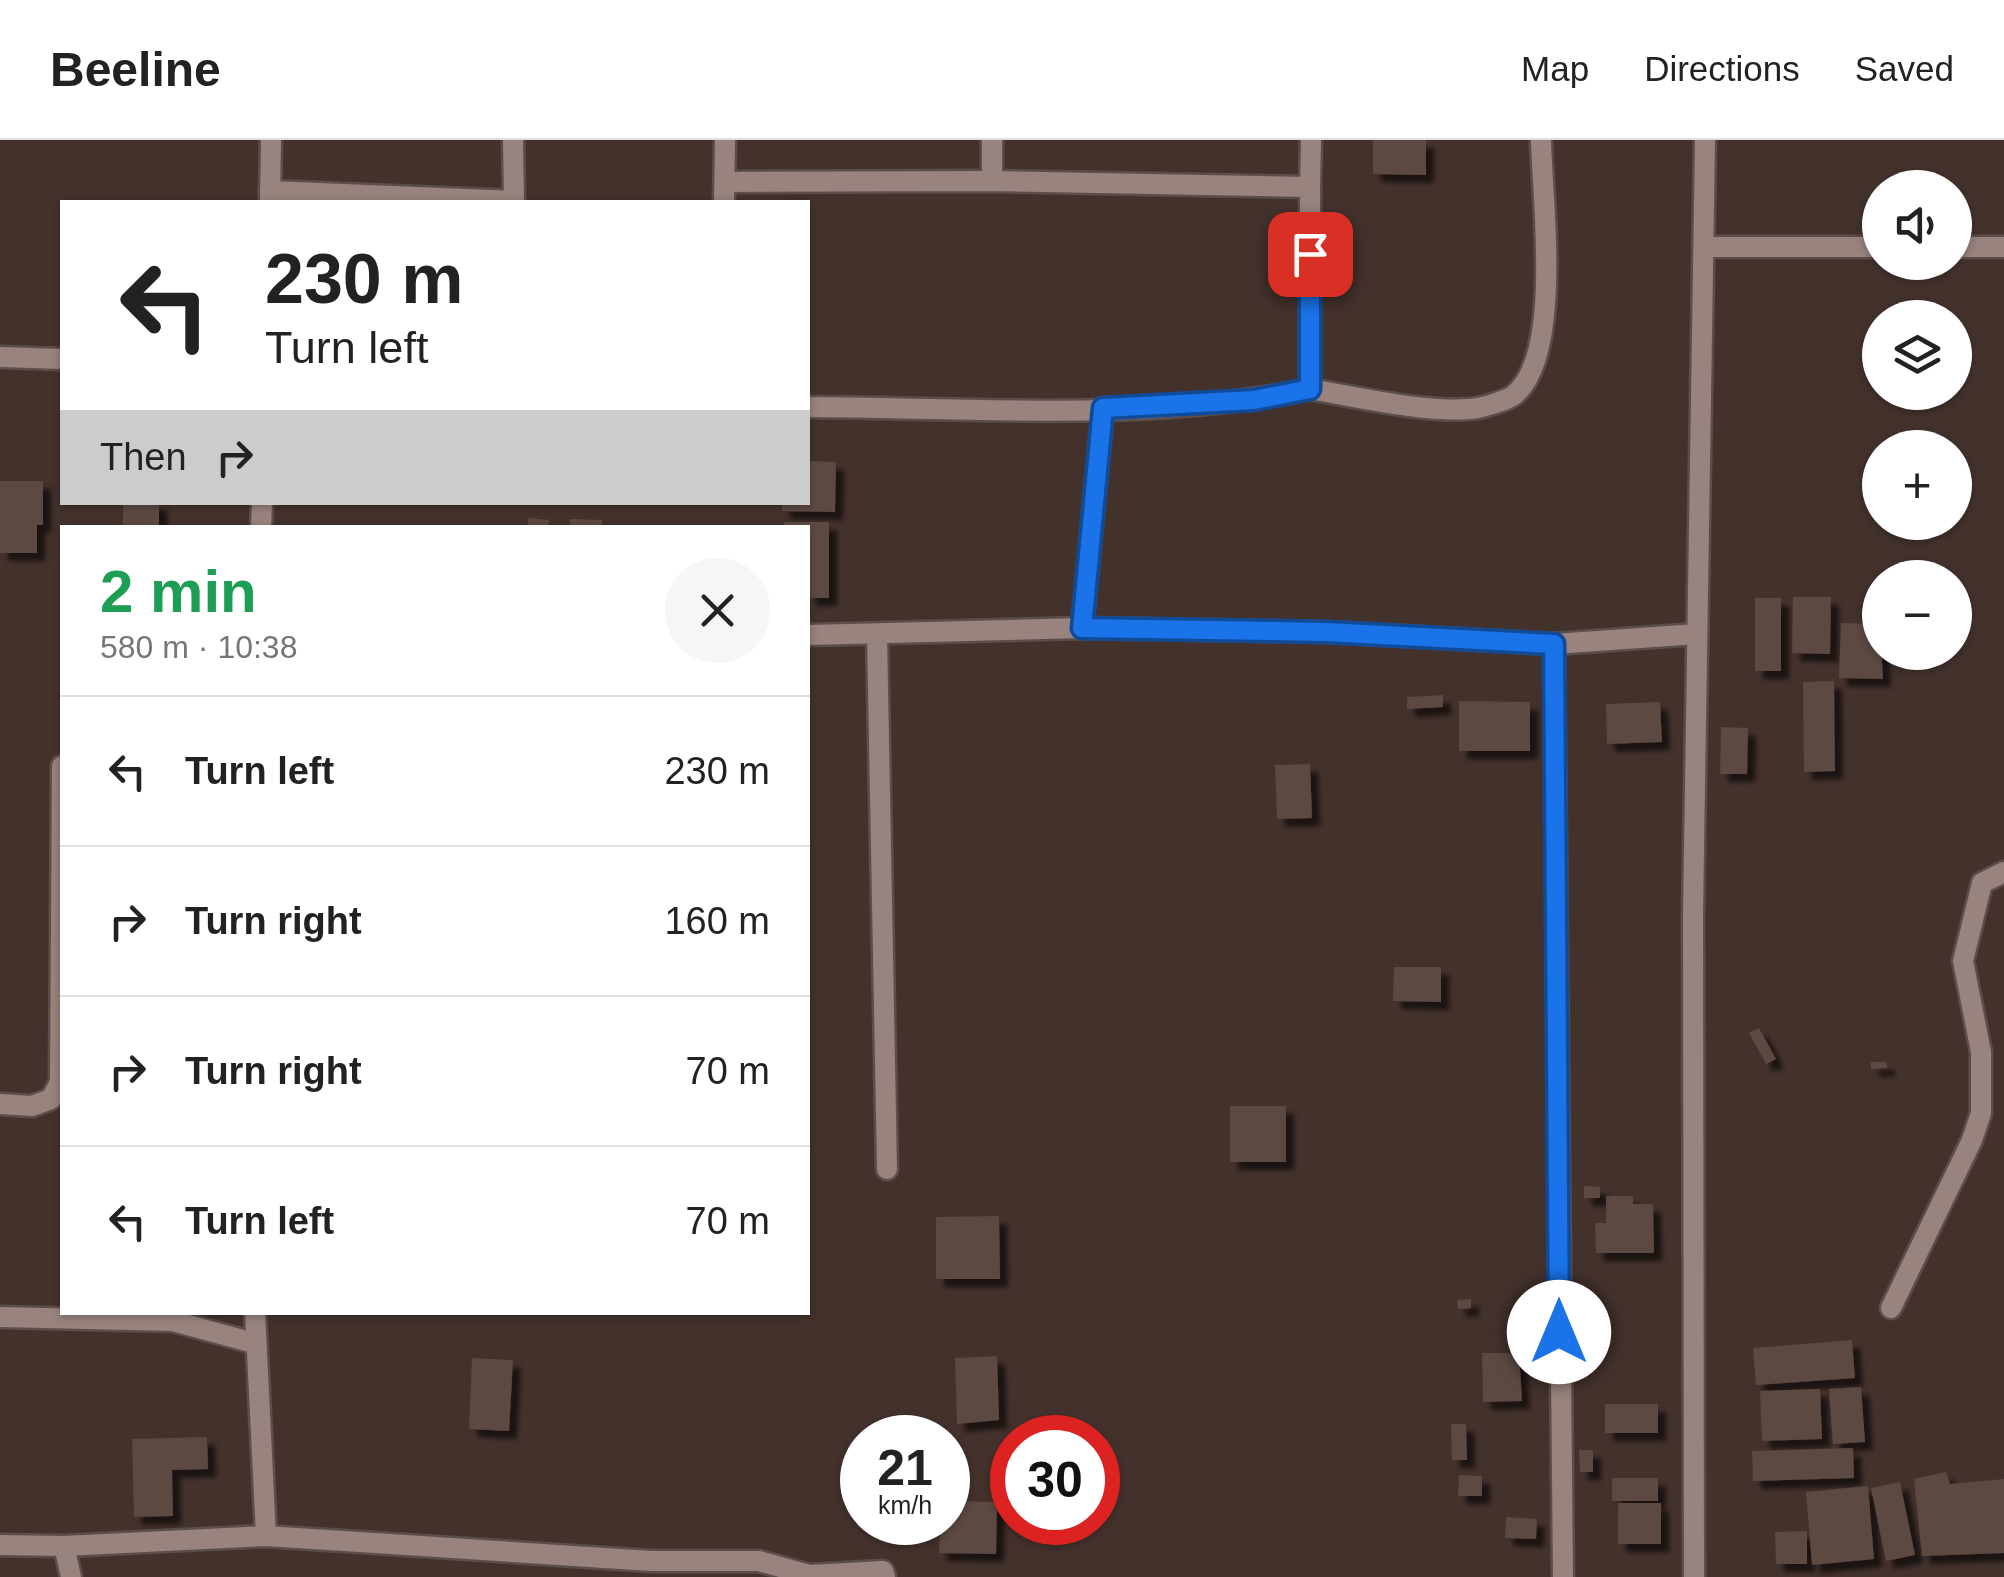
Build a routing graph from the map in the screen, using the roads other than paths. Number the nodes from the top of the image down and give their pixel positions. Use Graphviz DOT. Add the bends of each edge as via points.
graph roads {
  1 [pos="271,140"];
  2 [pos="513,140"];
  3 [pos="725,140"];
  4 [pos="992,140"];
  5 [pos="1311,140"];
  6 [pos="1540,140"];
  7 [pos="1705,140"];
  8 [pos="992,180"];
  9 [pos="1310,187"];
  10 [pos="725,192"];
  11 [pos="270,197"];
  12 [pos="416,200"];
  13 [pos="514,200"];
  14 [pos="1704,247"];
  15 [pos="1862,247"];
  16 [pos="1972,247"];
  17 [pos="2004,247"];
  18 [pos="0,357"];
  19 [pos="60,359"];
  20 [pos="1310,389"];
  21 [pos="810,407"];
  22 [pos="1103,408"];
  23 [pos="1082,628"];
  24 [pos="877,634"];
  25 [pos="1697,634"];
  26 [pos="810,635"];
  27 [pos="1554,644"];
  28 [pos="2004,872"];
  29 [pos="60,1082"];
  30 [pos="0,1104"];
  31 [pos="887,1169"];
  32 [pos="1891,1308"];
  33 [pos="254,1315"];
  34 [pos="0,1316"];
  35 [pos="254,1343"];
  36 [pos="266,1536"];
  37 [pos="0,1545"];
  38 [pos="64,1546"];
  39 [pos="651,1569"];
  40 [pos="71,1577"];
  41 [pos="885,1577"];
  42 [pos="1563,1577"];
  43 [pos="1694,1577"];
  1 -- 11 [label="street"];
  2 -- 13 [label="street"];
  3 -- 10 [label="street"];
  4 -- 8 [label="street"];
  5 -- 9 [label="street"];
  6 -- 20 [label="street" via="1546,293 1536,361 1514,395 1478,408"];
  7 -- 14 [label="street"];
  8 -- 9 [label="street"];
  8 -- 10 [label="street"];
  9 -- 20 [label="street"];
  11 -- 12 [label="street"];
  14 -- 15 [label="street"];
  14 -- 25 [label="street"];
  16 -- 17 [label="street"];
  18 -- 19 [label="street"];
  20 -- 22 [label="street" via="1254,400"];
  21 -- 22 [label="street"];
  22 -- 23 [label="street"];
  23 -- 24 [label="street"];
  23 -- 27 [label="street"];
  24 -- 26 [label="street"];
  24 -- 31 [label="street"];
  25 -- 27 [label="street"];
  25 -- 43 [label="street"];
  27 -- 42 [label="street"];
  28 -- 32 [label="street" via="1982,882 1962,961 1981,1052 1981,1114"];
  29 -- 30 [label="street" via="51,1099 32,1106"];
  33 -- 35 [label="street"];
  34 -- 35 [label="street" via="174,1321"];
  35 -- 36 [label="street"];
  36 -- 38 [label="street"];
  36 -- 39 [label="street"];
  37 -- 38 [label="street"];
  38 -- 40 [label="street"];
  39 -- 41 [label="street" via="759,1561 809,1576 884,1571"];
}
